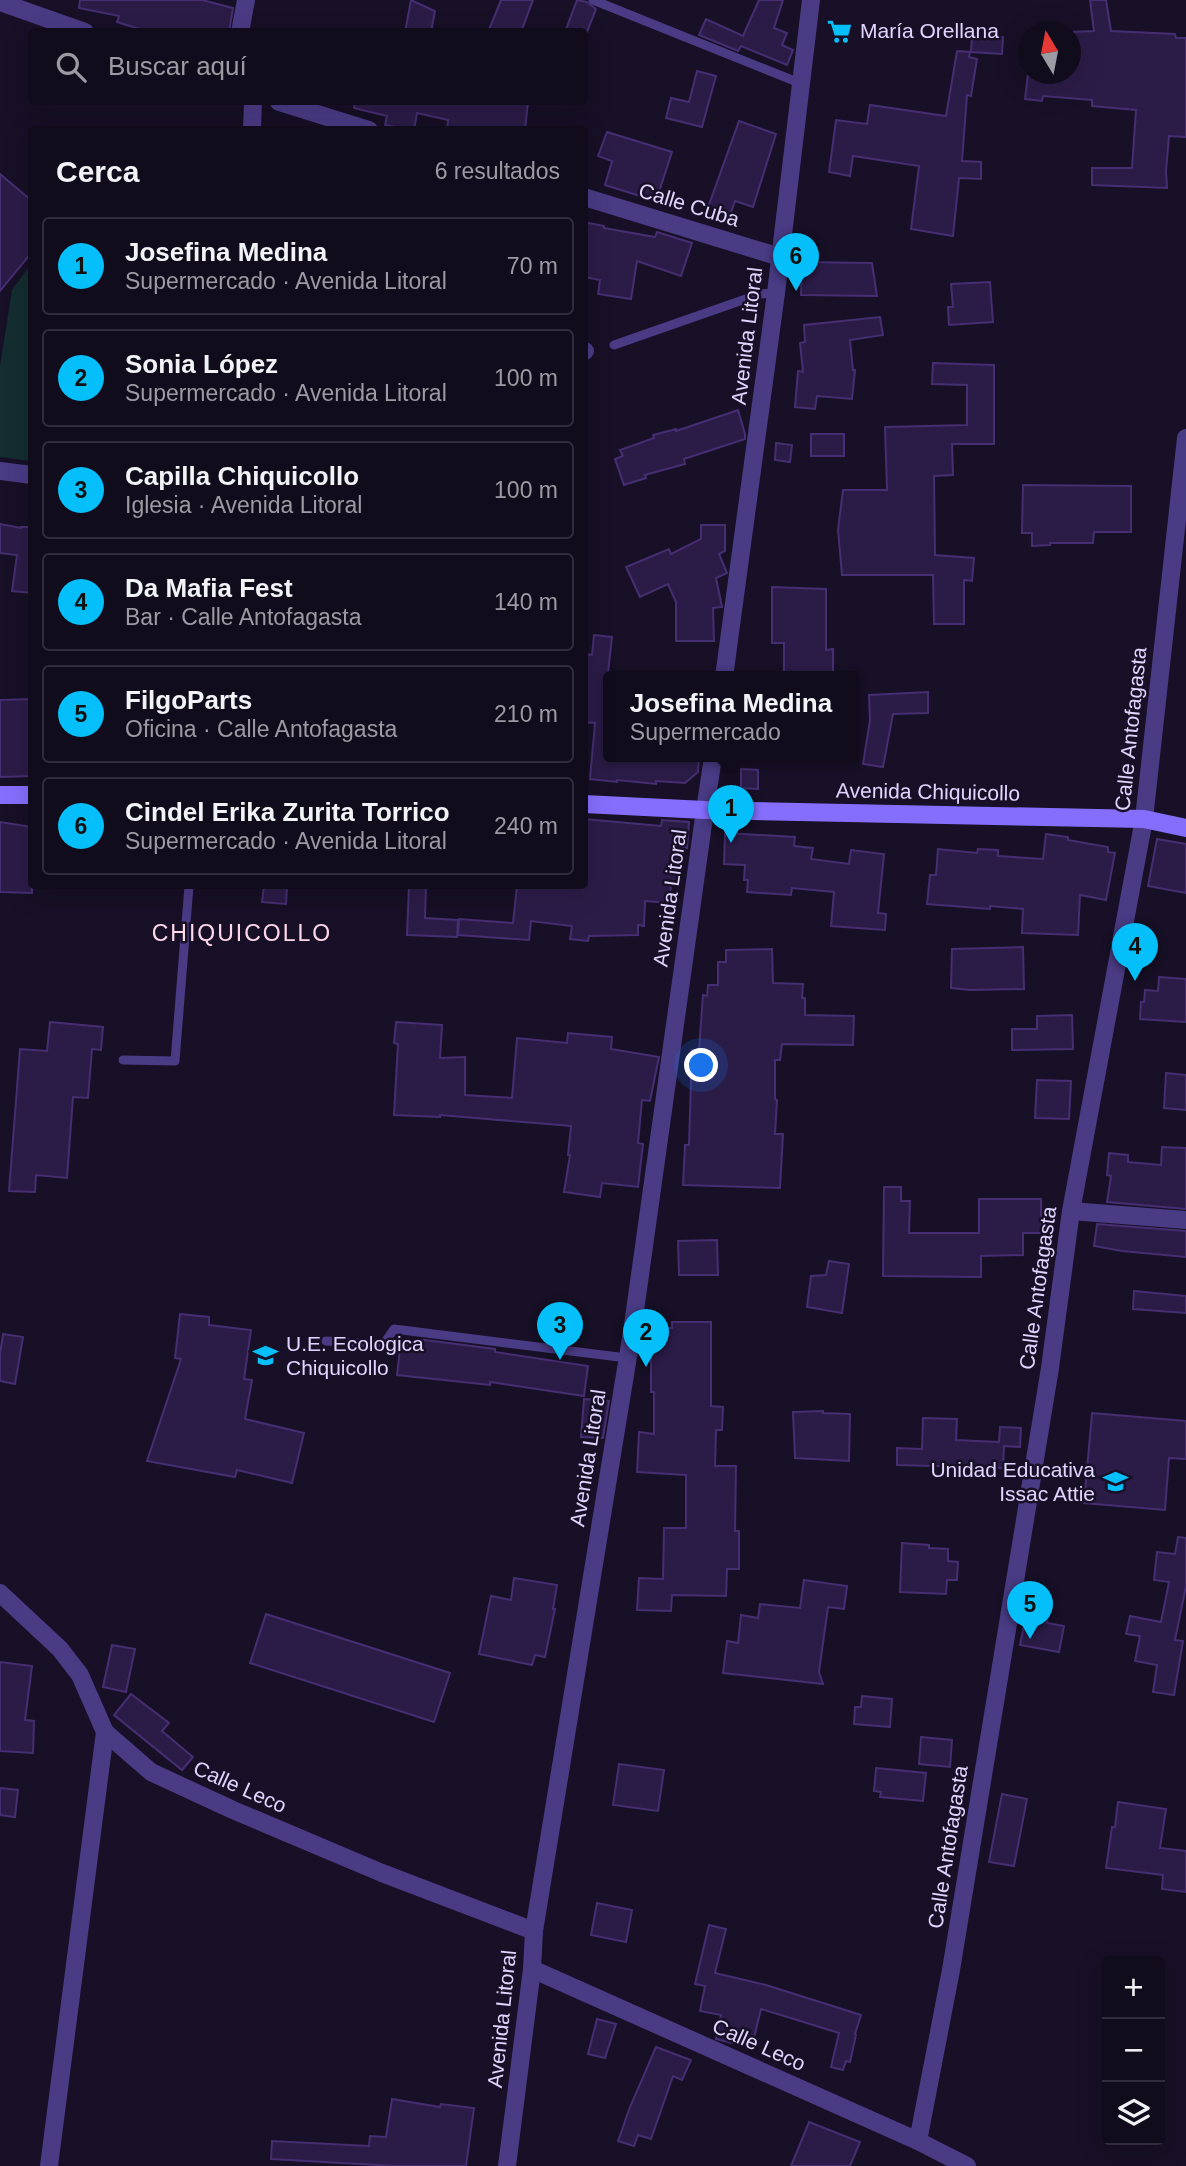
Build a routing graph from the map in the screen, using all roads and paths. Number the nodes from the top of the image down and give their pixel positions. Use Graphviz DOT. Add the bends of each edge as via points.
graph roads {
  1 [pos="246,0"];
  2 [pos="593,0"];
  3 [pos="811,0"];
  4 [pos="0,2"];
  5 [pos="74,28"];
  6 [pos="241,28"];
  7 [pos="802,84"];
  8 [pos="253,105"];
  9 [pos="289,105"];
  10 [pos="252,126"];
  11 [pos="356,126"];
  12 [pos="588,198"];
  13 [pos="780,257"];
  14 [pos="776,293"];
  15 [pos="614,345"];
  16 [pos="1186,438"];
  17 [pos="0,471"];
  18 [pos="28,474"];
  19 [pos="1183,488"];
  20 [pos="725,671"];
  21 [pos="712,762"];
  22 [pos="0,795"];
  23 [pos="28,795"];
  24 [pos="588,804"];
  25 [pos="705,810"];
  26 [pos="1144,819"];
  27 [pos="1186,828"];
  28 [pos="189,889"];
  29 [pos="123,1060"];
  30 [pos="1071,1211"];
  31 [pos="1186,1220"];
  32 [pos="326,1341"];
  33 [pos="627,1358"];
  34 [pos="0,1593"];
  35 [pos="105,1732"];
  36 [pos="534,1931"];
  37 [pos="532,1969"];
  38 [pos="918,2141"];
  39 [pos="49,2166"];
  40 [pos="507,2166"];
  41 [pos="967,2166"];
  1 -- 6 [label="street"];
  2 -- 7 [label="lane"];
  3 -- 7 [label="street, Avenida Litoral"];
  4 -- 5 [label="street"];
  7 -- 13 [label="street, Avenida Litoral"];
  8 -- 10 [label="street"];
  9 -- 11 [label="street"];
  12 -- 13 [label="street, Calle Cuba"];
  13 -- 14 [label="street, Avenida Litoral"];
  14 -- 15 [label="lane" via="760,294"];
  14 -- 20 [label="street, Avenida Litoral"];
  16 -- 19 [label="street, Calle Antofagasta"];
  17 -- 18 [label="street"];
  19 -- 26 [label="street, Calle Antofagasta"];
  21 -- 25 [label="street, Avenida Litoral"];
  22 -- 23 [label="main road"];
  24 -- 25 [label="main road, Avenida Chiquicollo"];
  25 -- 26 [label="main road, Avenida Chiquicollo"];
  25 -- 33 [label="street, Avenida Litoral"];
  26 -- 27 [label="main road, Avenida Chiquicollo"];
  26 -- 30 [label="street, Calle Antofagasta"];
  28 -- 29 [label="lane" via="175,1060"];
  30 -- 31 [label="street"];
  30 -- 38 [label="street, Calle Antofagasta" via="1050,1368 951,1970"];
  32 -- 33 [label="lane" via="383,1345 394,1329"];
  33 -- 36 [label="street, Avenida Litoral"];
  34 -- 35 [label="street, Calle Leco" via="60,1649 80,1675"];
  35 -- 36 [label="street, Calle Leco" via="151,1772 370,1868"];
  35 -- 39 [label="street"];
  36 -- 37 [label="street, Avenida Litoral"];
  37 -- 38 [label="street, Calle Leco"];
  37 -- 40 [label="street, Avenida Litoral"];
  38 -- 41 [label="street, Calle Leco"];
}
